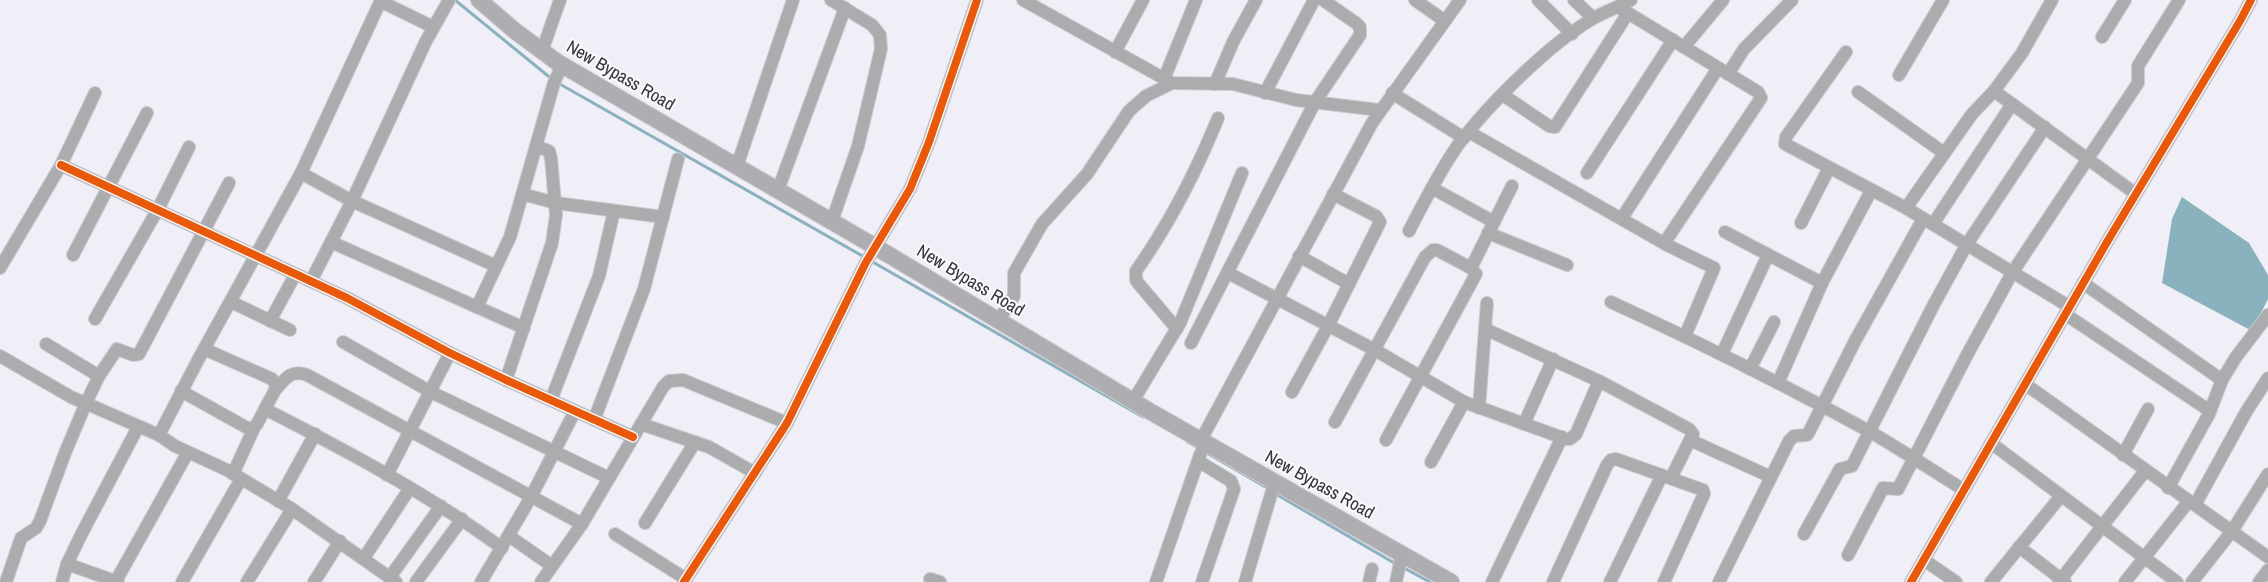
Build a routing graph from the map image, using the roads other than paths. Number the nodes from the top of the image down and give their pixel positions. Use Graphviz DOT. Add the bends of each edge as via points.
graph roads {
  1 [pos="381,0"];
  2 [pos="449,0"];
  3 [pos="479,0"];
  4 [pos="560,0"];
  5 [pos="793,0"];
  6 [pos="831,0"];
  7 [pos="977,0"];
  8 [pos="1023,0"];
  9 [pos="1143,0"];
  10 [pos="1196,0"];
  11 [pos="1256,0"];
  12 [pos="1314,0"];
  13 [pos="1323,0"];
  14 [pos="1415,0"];
  15 [pos="1460,0"];
  16 [pos="1538,0"];
  17 [pos="1574,0"];
  18 [pos="1723,0"];
  19 [pos="1792,0"];
  20 [pos="1943,0"];
  21 [pos="2052,0"];
  22 [pos="2125,0"];
  23 [pos="2178,0"];
  24 [pos="2251,0"];
  25 [pos="1627,4"];
  26 [pos="845,8"];
  27 [pos="1593,18"];
  28 [pos="1445,21"];
  29 [pos="433,28"];
  30 [pos="1572,34"];
  31 [pos="2102,37"];
  32 [pos="1678,44"];
  33 [pos="542,51"];
  34 [pos="1115,52"];
  35 [pos="1846,52"];
  36 [pos="1723,71"];
  37 [pos="558,74"];
  38 [pos="1899,76"];
  39 [pos="1168,81"];
  40 [pos="1216,84"];
  41 [pos="1994,91"];
  42 [pos="1392,92"];
  43 [pos="1858,92"];
  44 [pos="95,93"];
  45 [pos="1265,93"];
  46 [pos="1503,95"];
  47 [pos="1315,102"];
  48 [pos="2012,104"];
  49 [pos="1379,110"];
  50 [pos="147,114"];
  51 [pos="1218,118"];
  52 [pos="2045,127"];
  53 [pos="1467,135"];
  54 [pos="536,146"];
  55 [pos="189,147"];
  56 [pos="1944,153"];
  57 [pos="2088,158"];
  58 [pos="678,159"];
  59 [pos="61,165"];
  60 [pos="737,166"];
  61 [pos="1829,168"];
  62 [pos="1242,173"];
  63 [pos="301,174"];
  64 [pos="1588,174"];
  65 [pos="229,183"];
  66 [pos="1512,186"];
  67 [pos="107,187"];
  68 [pos="1432,188"];
  69 [pos="778,190"];
  70 [pos="1871,192"];
  71 [pos="522,194"];
  72 [pos="1333,194"];
  73 [pos="2136,194"];
  74 [pos="352,201"];
  75 [pos="556,203"];
  76 [pos="1906,208"];
  77 [pos="158,209"];
  78 [pos="614,211"];
  79 [pos="663,217"];
  80 [pos="1622,218"];
  81 [pos="832,221"];
  82 [pos="1928,222"];
  83 [pos="1801,223"];
  84 [pos="1491,228"];
  85 [pos="1409,231"];
  86 [pos="1725,232"];
  87 [pos="204,233"];
  88 [pos="331,242"];
  89 [pos="1968,244"];
  90 [pos="1667,245"];
  91 [pos="73,255"];
  92 [pos="870,255"];
  93 [pos="1768,255"];
  94 [pos="255,256"];
  95 [pos="1299,256"];
  96 [pos="1567,265"];
  97 [pos="496,266"];
  98 [pos="0,268"];
  99 [pos="1471,268"];
  100 [pos="2012,272"];
  101 [pos="1228,273"];
  102 [pos="295,275"];
  103 [pos="311,281"];
  104 [pos="2083,283"];
  105 [pos="1350,284"];
  106 [pos="1822,284"];
  107 [pos="1276,299"];
  108 [pos="230,302"];
  109 [pos="1611,302"];
  110 [pos="1487,303"];
  111 [pos="476,307"];
  112 [pos="2067,310"];
  113 [pos="2268,315"];
  114 [pos="95,319"];
  115 [pos="999,320"];
  116 [pos="270,321"];
  117 [pos="1774,322"];
  118 [pos="1328,326"];
  119 [pos="524,328"];
  120 [pos="1177,329"];
  121 [pos="1485,329"];
  122 [pos="290,330"];
  123 [pos="1685,336"];
  124 [pos="343,342"];
  125 [pos="1190,343"];
  126 [pos="46,344"];
  127 [pos="204,349"];
  128 [pos="1375,350"];
  129 [pos="450,353"];
  130 [pos="1722,354"];
  131 [pos="0,356"];
  132 [pos="1553,358"];
  133 [pos="1750,369"];
  134 [pos="98,376"];
  135 [pos="1420,377"];
  136 [pos="2268,378"];
  137 [pos="506,380"];
  138 [pos="1599,380"];
  139 [pos="2222,380"];
  140 [pos="1778,383"];
  141 [pos="2025,384"];
  142 [pos="275,390"];
  143 [pos="182,391"];
  144 [pos="431,392"];
  145 [pos="1292,392"];
  146 [pos="551,400"];
  147 [pos="1133,401"];
  148 [pos="1464,402"];
  149 [pos="86,403"];
  150 [pos="1822,406"];
  151 [pos="1478,408"];
  152 [pos="265,409"];
  153 [pos="2148,409"];
  154 [pos="575,411"];
  155 [pos="2210,411"];
  156 [pos="594,420"];
  157 [pos="1334,422"];
  158 [pos="787,423"];
  159 [pos="641,424"];
  160 [pos="1524,424"];
  161 [pos="138,427"];
  162 [pos="254,428"];
  163 [pos="410,432"];
  164 [pos="1869,432"];
  165 [pos="315,434"];
  166 [pos="159,435"];
  167 [pos="633,437"];
  168 [pos="1562,437"];
  169 [pos="1386,440"];
  170 [pos="1690,440"];
  171 [pos="695,442"];
  172 [pos="1991,443"];
  173 [pos="1201,449"];
  174 [pos="554,451"];
  175 [pos="188,452"];
  176 [pos="2123,455"];
  177 [pos="1913,459"];
  178 [pos="1432,462"];
  179 [pos="2145,471"];
  180 [pos="755,473"];
  181 [pos="2268,474"];
  182 [pos="387,475"];
  183 [pos="237,476"];
  184 [pos="1667,477"];
  185 [pos="1771,477"];
  186 [pos="609,478"];
  187 [pos="410,488"];
  188 [pos="1272,488"];
  189 [pos="2168,488"];
  190 [pos="1964,490"];
  191 [pos="2061,496"];
  192 [pos="531,497"];
  193 [pos="278,501"];
  194 [pos="2192,503"];
  195 [pos="441,506"];
  196 [pos="292,509"];
  197 [pos="462,519"];
  198 [pos="646,523"];
  199 [pos="582,524"];
  200 [pos="2102,527"];
  201 [pos="2232,531"];
  202 [pos="615,534"];
  203 [pos="1804,534"];
  204 [pos="509,536"];
  205 [pos="340,541"];
  206 [pos="2018,547"];
  207 [pos="502,548"];
  208 [pos="1848,555"];
  209 [pos="364,558"];
  210 [pos="2144,558"];
  211 [pos="2268,558"];
  212 [pos="1924,560"];
  213 [pos="67,564"];
  214 [pos="552,566"];
  215 [pos="1399,568"];
  216 [pos="1372,569"];
  217 [pos="2268,570"];
  218 [pos="388,579"];
  219 [pos="685,581"];
  220 [pos="2062,581"];
  221 [pos="6,582"];
  222 [pos="62,582"];
  223 [pos="117,582"];
  224 [pos="182,582"];
  225 [pos="247,582"];
  226 [pos="314,582"];
  227 [pos="416,582"];
  228 [pos="481,582"];
  229 [pos="541,582"];
  230 [pos="1156,582"];
  231 [pos="1202,582"];
  232 [pos="1245,582"];
  233 [pos="1369,582"];
  234 [pos="1451,582"];
  235 [pos="1492,582"];
  236 [pos="1553,582"];
  237 [pos="1610,582"];
  238 [pos="1664,582"];
  239 [pos="1719,582"];
  240 [pos="1911,582"];
  241 [pos="1956,582"];
  242 [pos="1992,582"];
  243 [pos="2125,582"];
  244 [pos="2177,582"];
  245 [pos="2192,582"];
  246 [pos="2259,582"];
  1 -- 29 [label="street"];
  1 -- 63 [label="street"];
  2 -- 29 [label="street"];
  3 -- 33 [label="main road, New Bypass Road"];
  4 -- 33 [label="street"];
  5 -- 60 [label="street"];
  6 -- 26 [label="street"];
  7 -- 92 [label="street" via="920,167"];
  8 -- 34 [label="street"];
  9 -- 34 [label="street"];
  10 -- 39 [label="street"];
  11 -- 40 [label="street" via="1232,42"];
  12 -- 45 [label="street"];
  13 -- 47 [label="street" via="1361,30"];
  14 -- 28 [label="street"];
  15 -- 28 [label="street"];
  16 -- 30 [label="street"];
  17 -- 27 [label="street"];
  18 -- 32 [label="street"];
  19 -- 36 [label="street"];
  20 -- 38 [label="street"];
  21 -- 41 [label="street" via="2022,53"];
  22 -- 31 [label="street"];
  23 -- 57 [label="street" via="2138,66 2138,83"];
  24 -- 73 [label="street"];
  25 -- 27 [label="street"];
  25 -- 32 [label="street"];
  25 -- 46 [label="street" via="1555,127"];
  26 -- 69 [label="street"];
  26 -- 81 [label="street" via="876,30 880,35 881,50 858,146"];
  27 -- 30 [label="street"];
  28 -- 42 [label="street"];
  29 -- 74 [label="street"];
  30 -- 46 [label="street"];
  32 -- 36 [label="street"];
  32 -- 64 [label="street"];
  33 -- 37 [label="main road, New Bypass Road"];
  34 -- 39 [label="street"];
  35 -- 61 [label="street" via="1785,141 1788,146"];
  36 -- 80 [label="street"];
  36 -- 90 [label="street" via="1758,92 1761,98 1667,239"];
  37 -- 54 [label="street"];
  37 -- 60 [label="main road, New Bypass Road"];
  39 -- 40 [label="street" via="1186,85"];
  39 -- 115 [label="street" via="1129,110 1087,174 1042,224 1014,273 1014,296"];
  40 -- 45 [label="street" via="1233,84"];
  41 -- 48 [label="street"];
  41 -- 56 [label="street" via="1972,114"];
  42 -- 49 [label="street"];
  42 -- 53 [label="street"];
  43 -- 56 [label="street"];
  44 -- 59 [label="street"];
  45 -- 47 [label="street"];
  46 -- 53 [label="street"];
  47 -- 49 [label="street"];
  47 -- 101 [label="street"];
  48 -- 52 [label="street"];
  48 -- 82 [label="street"];
  49 -- 72 [label="street"];
  50 -- 67 [label="street"];
  51 -- 120 [label="street" via="1194,174 1135,276"];
  52 -- 57 [label="street"];
  52 -- 89 [label="street"];
  53 -- 68 [label="street"];
  53 -- 80 [label="street"];
  54 -- 71 [label="street"];
  54 -- 75 [label="street" via="550,154"];
  55 -- 77 [label="street"];
  56 -- 76 [label="street"];
  57 -- 73 [label="street"];
  57 -- 100 [label="street"];
  58 -- 79 [label="street"];
  59 -- 67 [label="street"];
  59 -- 98 [label="street"];
  60 -- 69 [label="main road, New Bypass Road"];
  61 -- 70 [label="street"];
  61 -- 83 [label="street"];
  62 -- 120 [label="street"];
  63 -- 74 [label="street"];
  63 -- 94 [label="street"];
  65 -- 87 [label="street"];
  66 -- 84 [label="street"];
  67 -- 77 [label="street"];
  67 -- 91 [label="street"];
  68 -- 84 [label="street"];
  68 -- 85 [label="street"];
  69 -- 81 [label="main road, New Bypass Road"];
  70 -- 76 [label="street"];
  70 -- 106 [label="street"];
  71 -- 75 [label="street"];
  71 -- 97 [label="street" via="510,237"];
  72 -- 95 [label="street"];
  72 -- 105 [label="street" via="1376,216 1380,222"];
  73 -- 104 [label="street"];
  74 -- 88 [label="street"];
  74 -- 97 [label="street"];
  75 -- 78 [label="street"];
  75 -- 119 [label="street" via="552,243"];
  76 -- 82 [label="street"];
  77 -- 87 [label="street"];
  77 -- 114 [label="street"];
  78 -- 79 [label="street"];
  78 -- 146 [label="street" via="599,276"];
  79 -- 156 [label="street" via="644,289"];
  80 -- 90 [label="street"];
  81 -- 92 [label="main road, New Bypass Road"];
  82 -- 89 [label="street"];
  82 -- 150 [label="street" via="1855,341"];
  84 -- 96 [label="street"];
  84 -- 99 [label="street"];
  86 -- 93 [label="street"];
  87 -- 94 [label="street"];
  87 -- 134 [label="street" via="139,354 117,349"];
  88 -- 103 [label="street"];
  88 -- 111 [label="street"];
  89 -- 100 [label="street"];
  89 -- 164 [label="street"];
  90 -- 123 [label="street" via="1714,268"];
  92 -- 115 [label="main road, New Bypass Road"];
  92 -- 158 [label="street"];
  93 -- 106 [label="street"];
  93 -- 130 [label="street"];
  94 -- 102 [label="street"];
  94 -- 108 [label="street"];
  95 -- 105 [label="street"];
  95 -- 107 [label="street"];
  97 -- 111 [label="street"];
  99 -- 128 [label="street" via="1437,250 1430,252"];
  99 -- 135 [label="street" via="1475,270 1475,277"];
  100 -- 112 [label="street"];
  100 -- 177 [label="street"];
  101 -- 107 [label="street"];
  101 -- 125 [label="street"];
  102 -- 103 [label="street"];
  102 -- 116 [label="street"];
  103 -- 129 [label="street"];
  104 -- 112 [label="street"];
  104 -- 139 [label="street"];
  105 -- 118 [label="street"];
  106 -- 140 [label="street"];
  107 -- 118 [label="street"];
  107 -- 173 [label="street"];
  108 -- 116 [label="street"];
  108 -- 127 [label="street"];
  109 -- 123 [label="street"];
  110 -- 121 [label="street"];
  111 -- 119 [label="street"];
  112 -- 141 [label="street"];
  112 -- 155 [label="street"];
  113 -- 139 [label="street"];
  115 -- 147 [label="main road, New Bypass Road"];
  116 -- 122 [label="street"];
  117 -- 133 [label="street"];
  118 -- 128 [label="street"];
  118 -- 145 [label="street"];
  119 -- 137 [label="street"];
  120 -- 147 [label="street"];
  121 -- 132 [label="street"];
  121 -- 151 [label="street"];
  123 -- 130 [label="street"];
  124 -- 144 [label="street"];
  126 -- 134 [label="street"];
  127 -- 142 [label="street" via="272,379"];
  127 -- 143 [label="street"];
  128 -- 135 [label="street"];
  128 -- 157 [label="street"];
  129 -- 137 [label="street"];
  129 -- 144 [label="street"];
  130 -- 133 [label="street"];
  131 -- 149 [label="street"];
  132 -- 138 [label="street"];
  132 -- 160 [label="street"];
  133 -- 140 [label="street"];
  134 -- 149 [label="street"];
  135 -- 148 [label="street"];
  135 -- 169 [label="street"];
  136 -- 194 [label="street"];
  137 -- 146 [label="street"];
  138 -- 168 [label="street" via="1576,434 1570,439"];
  138 -- 170 [label="street" via="1689,429 1692,434"];
  139 -- 155 [label="street"];
  140 -- 150 [label="street"];
  141 -- 172 [label="street"];
  141 -- 176 [label="street"];
  142 -- 152 [label="street"];
  142 -- 163 [label="street" via="289,375 301,373"];
  143 -- 162 [label="street" via="247,429"];
  143 -- 166 [label="street"];
  144 -- 163 [label="street"];
  144 -- 174 [label="street"];
  146 -- 154 [label="street"];
  147 -- 173 [label="main road, New Bypass Road"];
  148 -- 151 [label="street"];
  148 -- 178 [label="street"];
  149 -- 161 [label="street"];
  149 -- 221 [label="street" via="40,521 36,528 21,538"];
  150 -- 164 [label="street"];
  150 -- 185 [label="street" via="1806,435 1791,438"];
  151 -- 160 [label="street"];
  152 -- 162 [label="street"];
  152 -- 165 [label="street"];
  153 -- 176 [label="street"];
  154 -- 156 [label="street"];
  154 -- 174 [label="street"];
  155 -- 189 [label="street"];
  156 -- 167 [label="street"];
  158 -- 159 [label="street" via="675,379 663,387"];
  158 -- 180 [label="street"];
  159 -- 167 [label="street"];
  159 -- 171 [label="street"];
  160 -- 168 [label="street"];
  161 -- 166 [label="street"];
  161 -- 213 [label="street"];
  162 -- 183 [label="street"];
  163 -- 182 [label="street"];
  163 -- 192 [label="street"];
  164 -- 177 [label="street"];
  164 -- 203 [label="street" via="1852,466 1842,467 1837,473"];
  165 -- 182 [label="street"];
  165 -- 193 [label="street"];
  166 -- 175 [label="street"];
  167 -- 186 [label="street"];
  168 -- 235 [label="street"];
  170 -- 184 [label="street"];
  170 -- 185 [label="street"];
  171 -- 180 [label="street"];
  171 -- 198 [label="street"];
  172 -- 190 [label="street"];
  172 -- 191 [label="street"];
  173 -- 188 [label="main road, New Bypass Road"];
  173 -- 230 [label="street"];
  173 -- 231 [label="street" via="1231,481 1234,489"];
  174 -- 186 [label="street"];
  174 -- 192 [label="street"];
  175 -- 183 [label="street"];
  175 -- 223 [label="street"];
  176 -- 179 [label="street"];
  177 -- 190 [label="street"];
  177 -- 208 [label="street" via="1898,488 1883,488"];
  179 -- 189 [label="street"];
  179 -- 200 [label="street"];
  180 -- 219 [label="street"];
  181 -- 201 [label="street"];
  182 -- 187 [label="street"];
  183 -- 193 [label="street"];
  183 -- 224 [label="street"];
  184 -- 236 [label="street" via="1621,459 1611,460"];
  184 -- 237 [label="street"];
  184 -- 238 [label="street" via="1701,489 1704,494"];
  185 -- 239 [label="street"];
  186 -- 199 [label="street"];
  187 -- 195 [label="street"];
  187 -- 209 [label="street"];
  188 -- 215 [label="main road, New Bypass Road"];
  188 -- 232 [label="street"];
  189 -- 194 [label="street"];
  190 -- 212 [label="street"];
  191 -- 200 [label="street"];
  191 -- 206 [label="street"];
  192 -- 199 [label="street"];
  192 -- 204 [label="street"];
  193 -- 196 [label="street"];
  194 -- 201 [label="street"];
  194 -- 210 [label="street"];
  195 -- 197 [label="street"];
  195 -- 218 [label="street"];
  196 -- 205 [label="street"];
  196 -- 225 [label="street"];
  197 -- 207 [label="street"];
  197 -- 227 [label="street"];
  199 -- 214 [label="street"];
  200 -- 210 [label="street"];
  200 -- 220 [label="street"];
  201 -- 211 [label="street"];
  201 -- 245 [label="street"];
  202 -- 219 [label="street"];
  204 -- 207 [label="street"];
  204 -- 214 [label="street"];
  205 -- 209 [label="street"];
  205 -- 226 [label="street"];
  206 -- 220 [label="street"];
  206 -- 242 [label="street"];
  207 -- 228 [label="street"];
  209 -- 218 [label="street"];
  210 -- 243 [label="street"];
  210 -- 244 [label="street"];
  212 -- 240 [label="street"];
  212 -- 241 [label="street"];
  213 -- 222 [label="street"];
  213 -- 223 [label="street"];
  214 -- 229 [label="street"];
  215 -- 234 [label="main road, New Bypass Road"];
  216 -- 233 [label="street"];
  217 -- 246 [label="street"];
}
